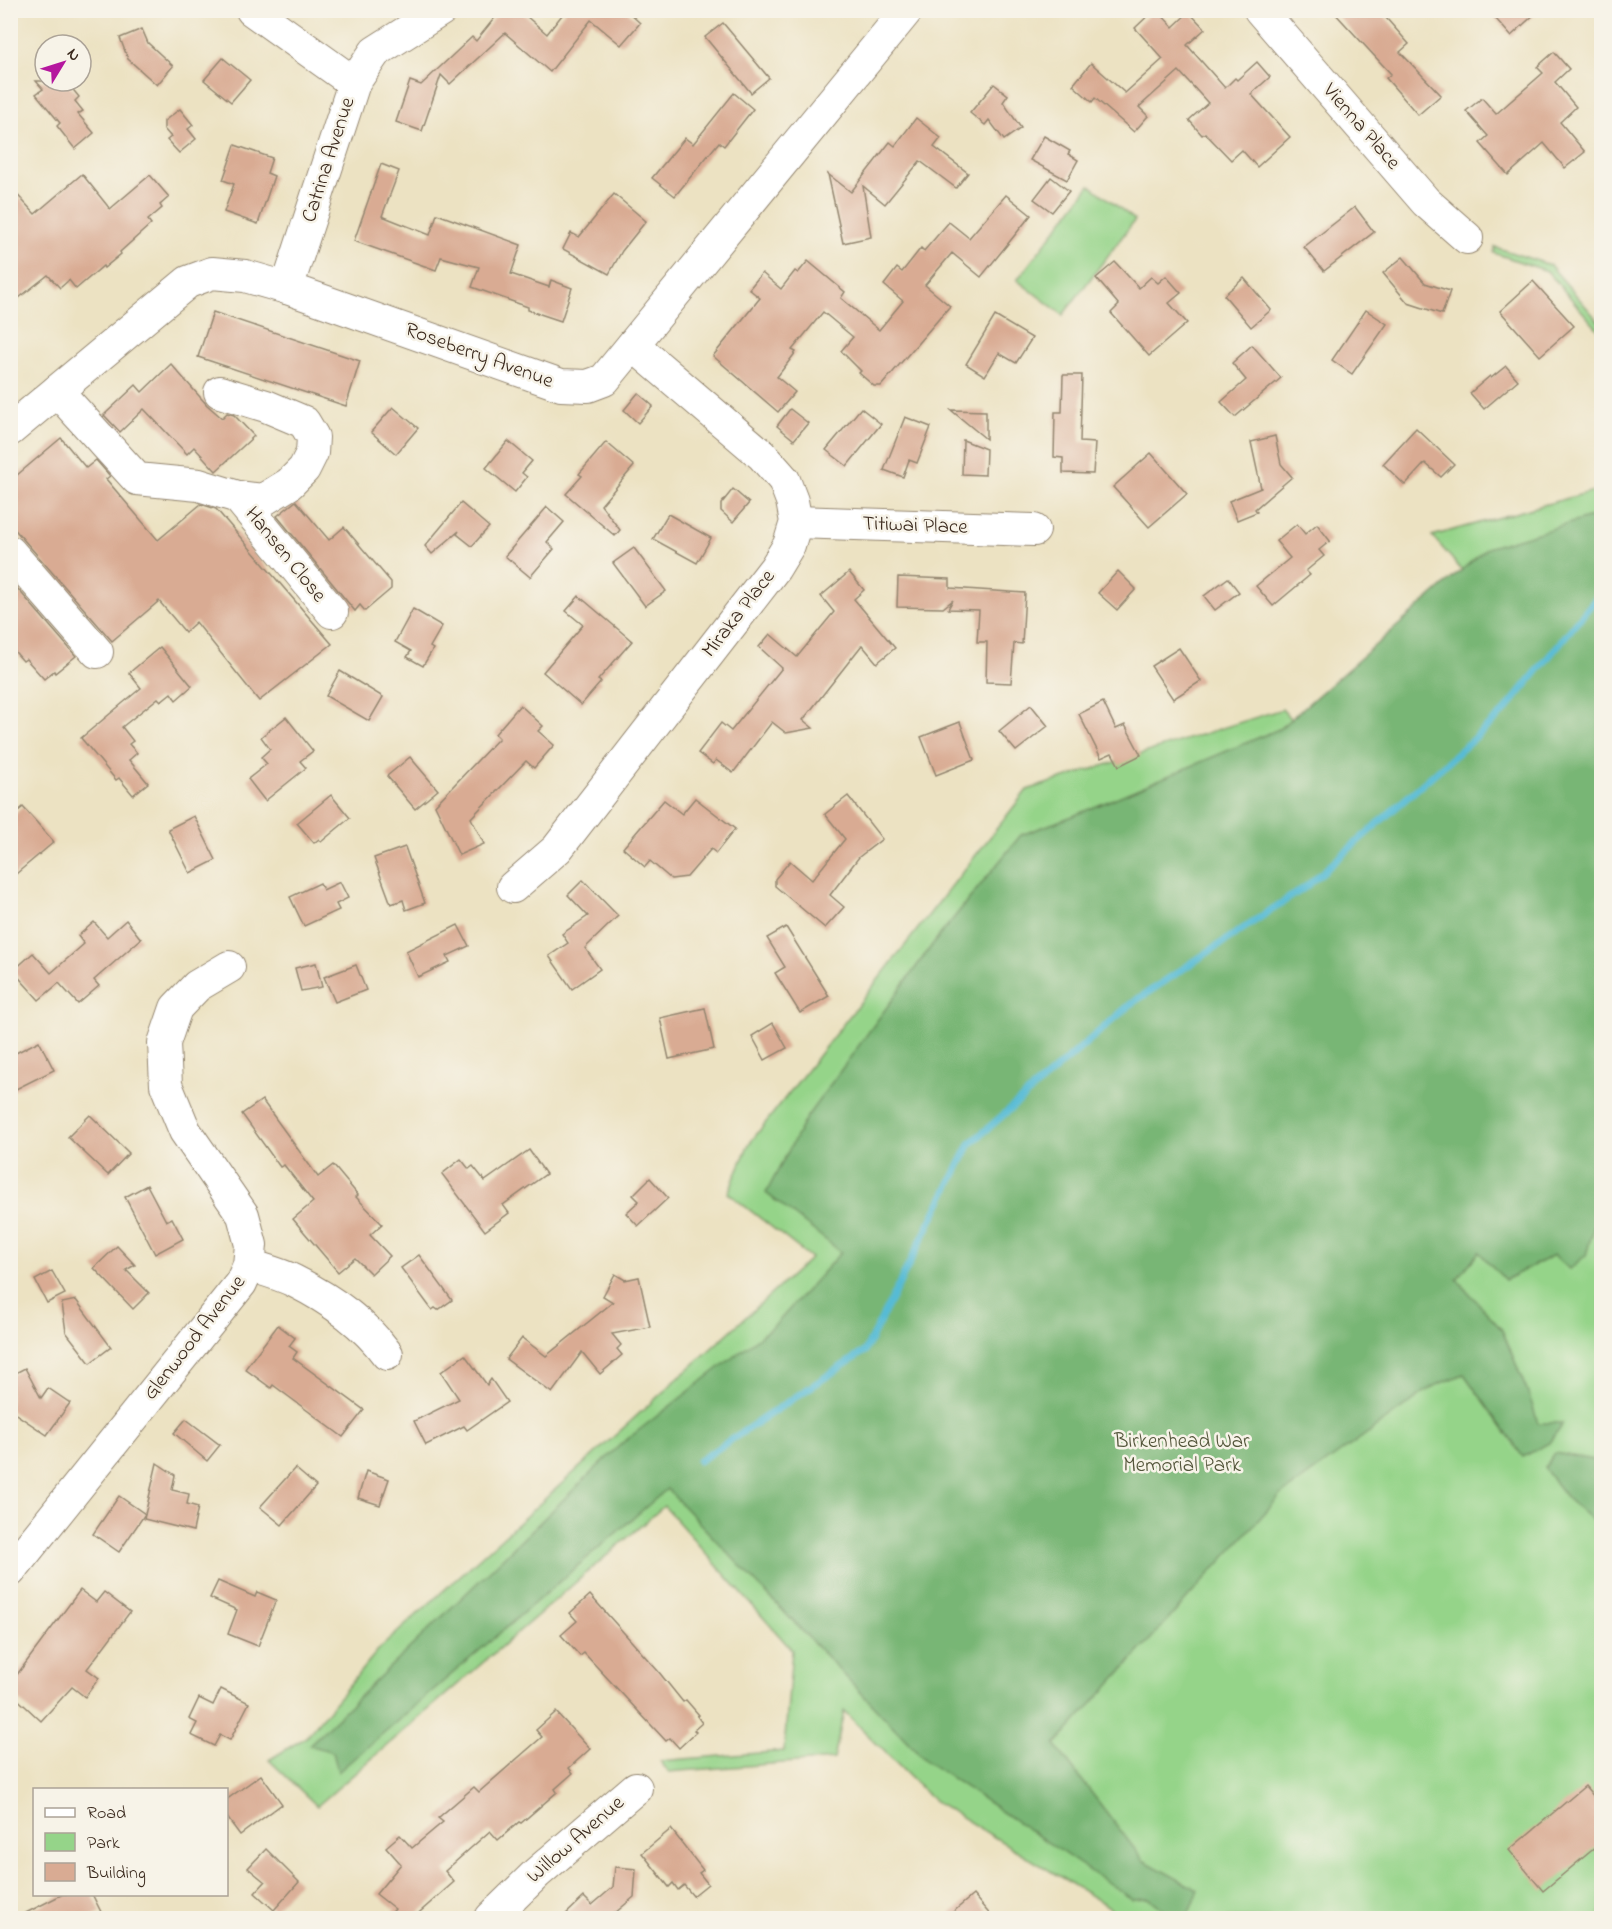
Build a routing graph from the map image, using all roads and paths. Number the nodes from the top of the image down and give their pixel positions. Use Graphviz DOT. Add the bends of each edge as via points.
graph roads {
  1 [pos="252,10"];
  2 [pos="441,10"];
  3 [pos="907,10"];
  4 [pos="1260,10"];
  5 [pos="354,83"];
  6 [pos="1467,238"];
  7 [pos="287,288"];
  8 [pos="633,345"];
  9 [pos="57,391"];
  10 [pos="220,392"];
  11 [pos="10,430"];
  12 [pos="238,497"];
  13 [pos="796,522"];
  14 [pos="1034,530"];
  15 [pos="10,552"];
  16 [pos="332,612"];
  17 [pos="97,652"];
  18 [pos="513,887"];
  19 [pos="229,967"];
  20 [pos="249,1265"];
  21 [pos="387,1353"];
  22 [pos="10,1572"];
  23 [pos="636,1788"];
  24 [pos="491,1918"];
  1 -- 5 [label="street, Catrina Avenue"];
  2 -- 5 [label="street" via="375,52"];
  3 -- 8 [label="street, Roseberry Avenue"];
  4 -- 6 [label="street, Vienna Place" via="1426,202"];
  5 -- 7 [label="street, Catrina Avenue"];
  7 -- 8 [label="street, Roseberry Avenue" via="561,386 588,386 604,380"];
  7 -- 9 [label="street, Roseberry Avenue" via="245,276 212,273 188,282"];
  8 -- 13 [label="street" via="762,455 784,480"];
  9 -- 11 [label="street, Roseberry Avenue"];
  9 -- 12 [label="street, Hansen Close" via="137,478 199,485"];
  10 -- 12 [label="street, Hansen Close" via="304,423 313,437 312,453 304,469 289,484 263,500"];
  12 -- 16 [label="street, Hansen Close"];
  13 -- 14 [label="street, Titiwai Place"];
  13 -- 18 [label="street, Miraka Place" via="789,545 775,568 557,849"];
  15 -- 17 [label="street"];
  19 -- 20 [label="street, Glenwood Avenue" via="197,986 176,1008 164,1043 166,1085 185,1131 243,1215 251,1245"];
  20 -- 21 [label="street" via="293,1280 337,1307"];
  20 -- 22 [label="street, Glenwood Avenue" via="241,1283"];
  23 -- 24 [label="street, Willow Avenue"];
}
